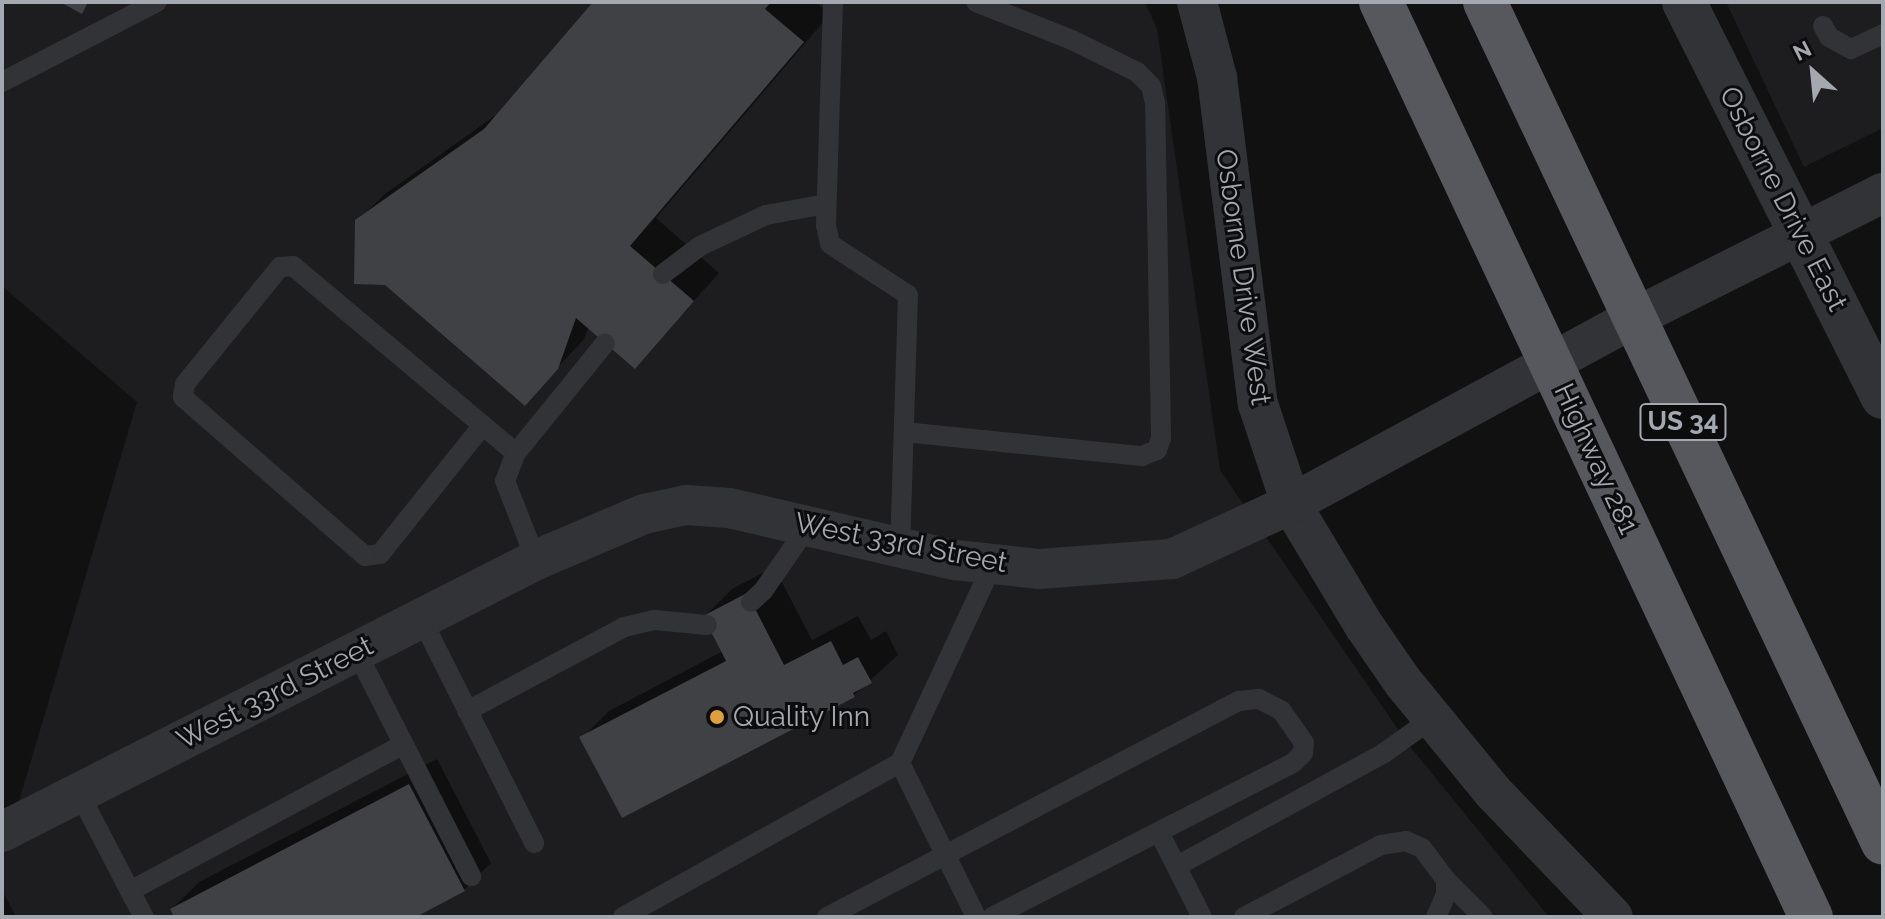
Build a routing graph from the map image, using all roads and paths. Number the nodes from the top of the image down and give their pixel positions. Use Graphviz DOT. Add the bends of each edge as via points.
graph roads {
  1 [pos="157,2"];
  2 [pos="833,2"];
  3 [pos="976,2"];
  4 [pos="1197,2"];
  5 [pos="1381,2"];
  6 [pos="1485,2"];
  7 [pos="1684,2"];
  8 [pos="1823,26"];
  9 [pos="1883,34"];
  10 [pos="2,82"];
  11 [pos="1883,193"];
  12 [pos="826,204"];
  13 [pos="1801,235"];
  14 [pos="663,274"];
  15 [pos="1634,318"];
  16 [pos="605,343"];
  17 [pos="1552,363"];
  18 [pos="1883,397"];
  19 [pos="483,425"];
  20 [pos="904,432"];
  21 [pos="516,453"];
  22 [pos="1291,504"];
  23 [pos="808,526"];
  24 [pos="900,546"];
  25 [pos="536,560"];
  26 [pos="993,564"];
  27 [pos="751,602"];
  28 [pos="421,618"];
  29 [pos="707,625"];
  30 [pos="356,651"];
  31 [pos="467,711"];
  32 [pos="1433,718"];
  33 [pos="402,745"];
  34 [pos="900,763"];
  35 [pos="79,793"];
  36 [pos="2,832"];
  37 [pos="1160,834"];
  38 [pos="534,843"];
  39 [pos="1883,843"];
  40 [pos="946,854"];
  41 [pos="1177,866"];
  42 [pos="471,876"];
  43 [pos="1446,880"];
  44 [pos="130,891"];
  45 [pos="144,917"];
  46 [pos="623,917"];
  47 [pos="827,917"];
  48 [pos="976,917"];
  49 [pos="992,917"];
  50 [pos="1202,917"];
  51 [pos="1244,917"];
  52 [pos="1436,917"];
  53 [pos="1483,917"];
  54 [pos="1613,917"];
  55 [pos="1811,917"];
  1 -- 10 [label="lane"];
  2 -- 12 [label="lane"];
  3 -- 20 [label="lane" via="1085,47 1137,72 1151,86 1161,438 1157,450 1142,456"];
  4 -- 22 [label="street, Osborne Drive West" via="1217,77 1258,404"];
  5 -- 17 [label="highway, Highway 281"];
  6 -- 15 [label="highway, US 34"];
  7 -- 13 [label="street, Osborne Drive East"];
  8 -- 9 [label="lane" via="1829,37 1851,49"];
  11 -- 13 [label="street, West 33rd Street"];
  12 -- 14 [label="lane" via="766,215 700,246"];
  12 -- 20 [label="lane" via="830,244 908,295"];
  13 -- 15 [label="street, West 33rd Street"];
  13 -- 18 [label="street, Osborne Drive East"];
  15 -- 17 [label="street, West 33rd Street"];
  15 -- 39 [label="highway, US 34"];
  16 -- 21 [label="lane"];
  17 -- 22 [label="street, West 33rd Street"];
  17 -- 55 [label="highway, Highway 281"];
  19 -- 19 [label="lane" via="293,266 280,267 185,384 183,397 365,556 380,554"];
  19 -- 21 [label="lane"];
  20 -- 24 [label="lane"];
  21 -- 25 [label="lane" via="505,481"];
  22 -- 26 [label="street, West 33rd Street" via="1172,559 1039,569"];
  22 -- 32 [label="street, Osborne Drive West" via="1365,627"];
  23 -- 24 [label="street, West 33rd Street"];
  23 -- 25 [label="street, West 33rd Street" via="729,508 686,505 644,514"];
  23 -- 27 [label="lane"];
  24 -- 26 [label="street, West 33rd Street"];
  25 -- 28 [label="street, West 33rd Street"];
  26 -- 34 [label="lane"];
  28 -- 30 [label="street, West 33rd Street"];
  28 -- 31 [label="lane"];
  29 -- 31 [label="lane" via="655,620 624,627"];
  30 -- 33 [label="lane"];
  30 -- 35 [label="street, West 33rd Street"];
  31 -- 38 [label="lane"];
  32 -- 41 [label="lane" via="1384,753"];
  32 -- 54 [label="street, Osborne Drive West" via="1493,792"];
  33 -- 42 [label="lane"];
  33 -- 44 [label="lane"];
  34 -- 40 [label="lane"];
  34 -- 46 [label="lane"];
  35 -- 36 [label="street, West 33rd Street"];
  35 -- 44 [label="lane"];
  37 -- 40 [label="lane" via="1303,753 1304,743 1281,710 1259,699 1239,701"];
  37 -- 41 [label="lane"];
  37 -- 49 [label="lane"];
  40 -- 47 [label="lane"];
  40 -- 48 [label="lane"];
  41 -- 50 [label="lane"];
  43 -- 51 [label="lane" via="1422,848 1406,841 1390,843"];
  43 -- 52 [label="lane"];
  43 -- 53 [label="lane"];
  44 -- 45 [label="lane"];
}
